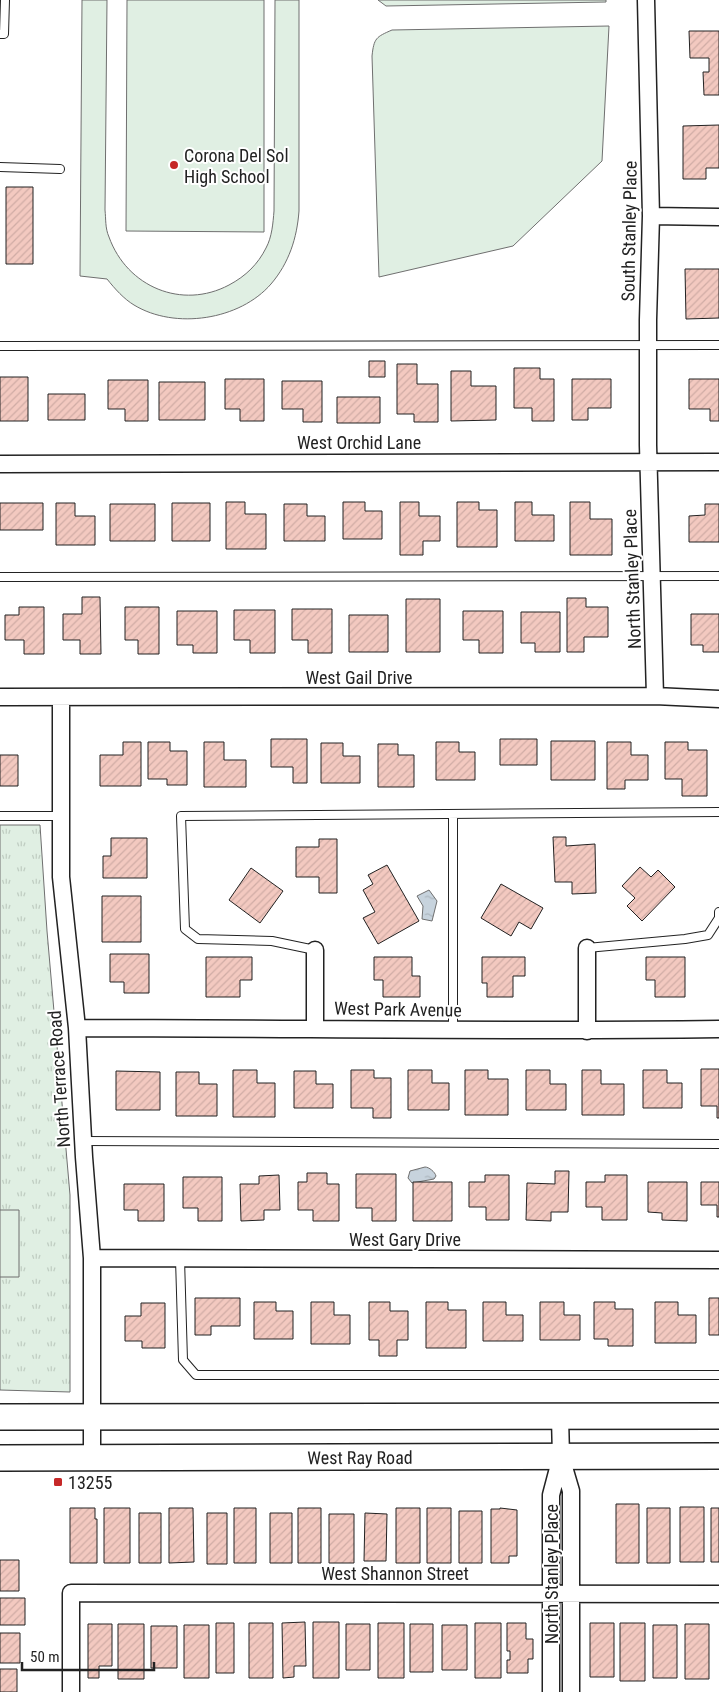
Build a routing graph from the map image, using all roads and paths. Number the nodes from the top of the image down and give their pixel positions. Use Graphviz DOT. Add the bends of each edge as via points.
graph roads {
  1 [pos="5,0"];
  2 [pos="646,0"];
  3 [pos="0,34"];
  4 [pos="0,168"];
  5 [pos="60,169"];
  6 [pos="651,216"];
  7 [pos="719,217"];
  8 [pos="0,346"];
  9 [pos="647,346"];
  10 [pos="719,346"];
  11 [pos="648,461"];
  12 [pos="719,462"];
  13 [pos="0,464"];
  14 [pos="652,576"];
  15 [pos="719,576"];
  16 [pos="0,577"];
  17 [pos="655,696"];
  18 [pos="0,697"];
  19 [pos="61,698"];
  20 [pos="719,699"];
  21 [pos="719,812"];
  22 [pos="453,814"];
  23 [pos="0,816"];
  24 [pos="60,816"];
  25 [pos="719,912"];
  26 [pos="587,948"];
  27 [pos="315,950"];
  28 [pos="77,1028"];
  29 [pos="315,1028"];
  30 [pos="719,1029"];
  31 [pos="453,1030"];
  32 [pos="587,1031"];
  33 [pos="83,1141"];
  34 [pos="719,1144"];
  35 [pos="92,1258"];
  36 [pos="180,1259"];
  37 [pos="719,1260"];
  38 [pos="719,1375"];
  39 [pos="560,1416"];
  40 [pos="719,1416"];
  41 [pos="0,1417"];
  42 [pos="92,1417"];
  43 [pos="719,1456"];
  44 [pos="561,1457"];
  45 [pos="0,1458"];
  46 [pos="92,1458"];
  47 [pos="550,1594"];
  48 [pos="571,1594"];
  49 [pos="719,1594"];
  50 [pos="71,1692"];
  51 [pos="551,1692"];
  52 [pos="571,1692"];
  1 -- 3 [label="lane" via="4,34"];
  2 -- 6 [label="street, South Stanley Place"];
  4 -- 5 [label="lane"];
  6 -- 7 [label="street"];
  6 -- 9 [label="street, South Stanley Place"];
  8 -- 9 [label="lane"];
  9 -- 10 [label="lane"];
  9 -- 11 [label="street, South Stanley Place"];
  11 -- 12 [label="street, West Orchid Lane"];
  11 -- 13 [label="street, West Orchid Lane"];
  11 -- 14 [label="street, North Stanley Place"];
  14 -- 15 [label="lane"];
  14 -- 16 [label="lane"];
  14 -- 17 [label="street, North Stanley Place"];
  17 -- 19 [label="street, West Gail Drive"];
  17 -- 20 [label="street, West Gail Drive"];
  18 -- 19 [label="street, West Gail Drive"];
  19 -- 24 [label="street, North Terrace Road"];
  21 -- 22 [label="lane"];
  22 -- 27 [label="lane" via="181,816 185,929 198,939 272,942"];
  22 -- 31 [label="lane"];
  23 -- 24 [label="lane"];
  24 -- 28 [label="street, North Terrace Road" via="61,878"];
  25 -- 26 [label="lane" via="719,918 708,935"];
  26 -- 32 [label="street"];
  27 -- 29 [label="street"];
  28 -- 29 [label="street, West Park Avenue"];
  28 -- 33 [label="street, North Terrace Road"];
  29 -- 31 [label="street, West Park Avenue"];
  30 -- 32 [label="street, West Park Avenue"];
  31 -- 32 [label="street, West Park Avenue"];
  33 -- 34 [label="lane"];
  33 -- 35 [label="street, North Terrace Road"];
  35 -- 36 [label="street, West Gary Drive"];
  35 -- 42 [label="street, North Terrace Road"];
  36 -- 37 [label="street, West Gary Drive"];
  36 -- 38 [label="lane" via="183,1360 196,1375"];
  39 -- 40 [label="main road"];
  39 -- 42 [label="main road"];
  39 -- 44 [label="street, North Stanley Place"];
  41 -- 42 [label="main road"];
  42 -- 46 [label="street, North Terrace Road"];
  43 -- 44 [label="main road, West Ray Road"];
  44 -- 46 [label="main road, West Ray Road"];
  44 -- 47 [label="street, North Stanley Place" via="550,1495"];
  44 -- 48 [label="street, North Stanley Place" via="571,1490"];
  45 -- 46 [label="main road, West Ray Road"];
  47 -- 48 [label="street, West Shannon Street"];
  47 -- 50 [label="street, West Shannon Street" via="71,1593"];
  47 -- 51 [label="street, North Stanley Place"];
  48 -- 49 [label="street, West Shannon Street"];
  48 -- 52 [label="street, North Stanley Place"];
}
